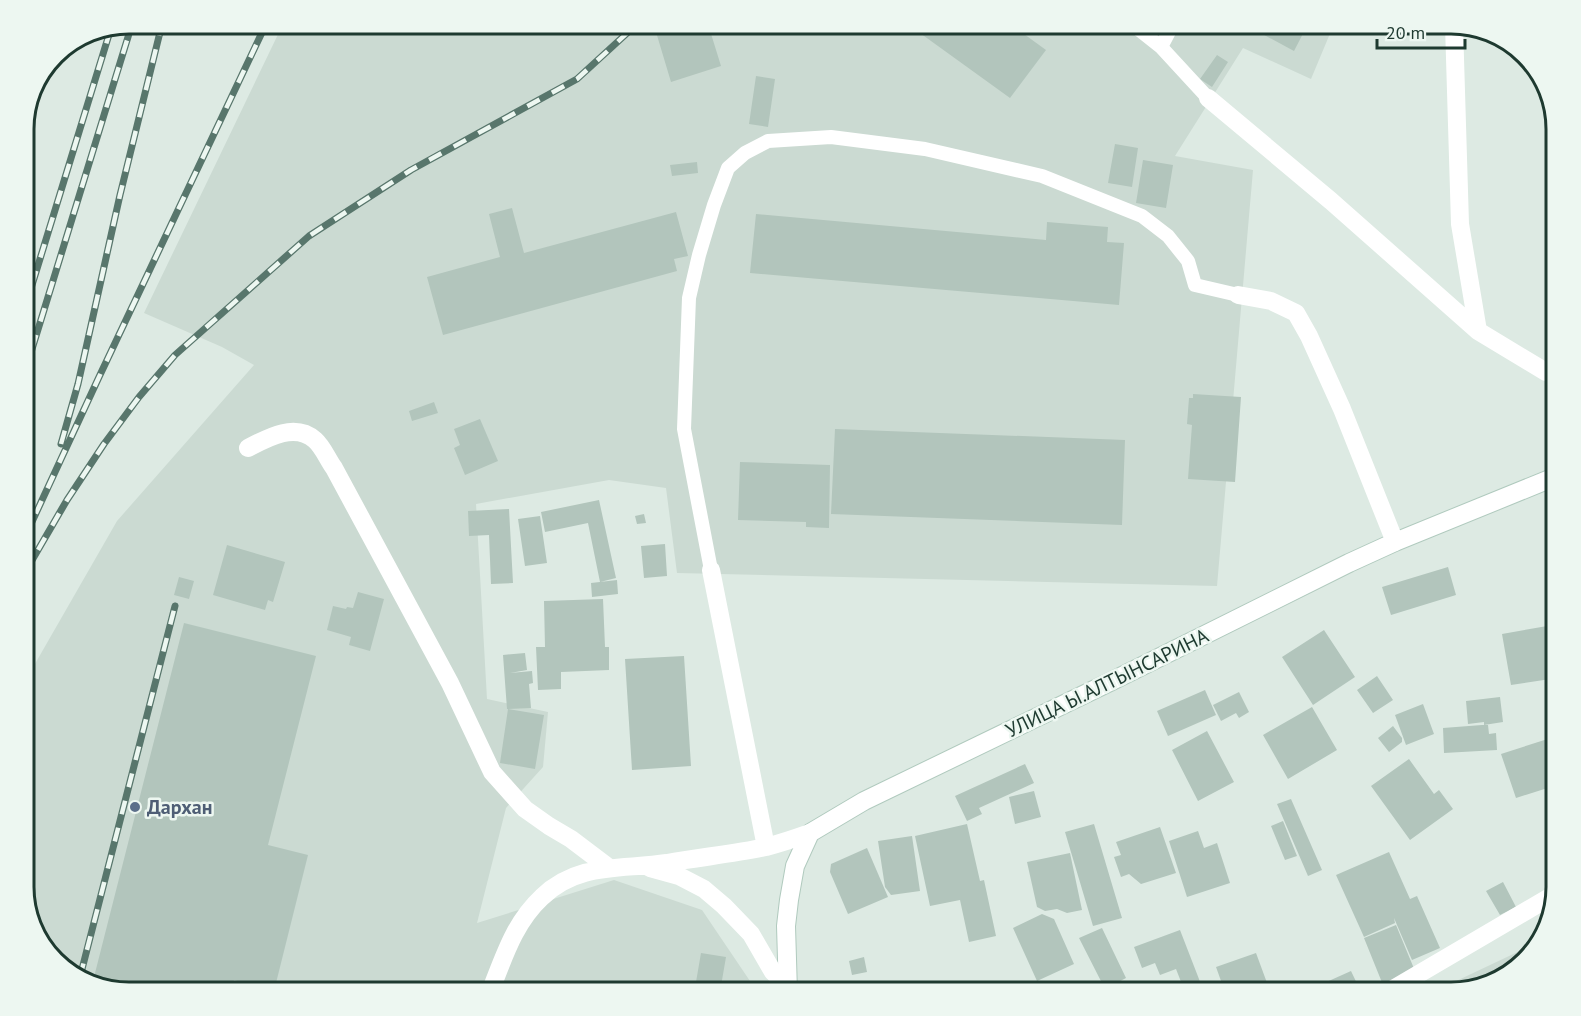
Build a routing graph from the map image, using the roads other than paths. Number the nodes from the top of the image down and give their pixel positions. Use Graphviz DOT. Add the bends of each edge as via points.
graph roads {
  1 [pos="1145,34"];
  2 [pos="1168,34"];
  3 [pos="1454,34"];
  4 [pos="1161,47"];
  5 [pos="1208,98"];
  6 [pos="1238,296"];
  7 [pos="1478,331"];
  8 [pos="1546,372"];
  9 [pos="248,448"];
  10 [pos="1546,480"];
  11 [pos="1395,542"];
  12 [pos="711,570"];
  13 [pos="810,833"];
  14 [pos="766,847"];
  15 [pos="643,866"];
  16 [pos="608,867"];
  17 [pos="1545,900"];
  18 [pos="494,982"];
  19 [pos="782,982"];
  20 [pos="788,982"];
  21 [pos="1405,982"];
  1 -- 4 [label="lane"];
  2 -- 4 [label="lane"];
  3 -- 7 [label="street" via="1460,224"];
  4 -- 5 [label="lane"];
  5 -- 7 [label="street"];
  6 -- 11 [label="street" via="1270,301 1296,313 1341,408"];
  6 -- 12 [label="lane" via="1195,285 1188,261 1168,236 1142,216 1042,176 925,150 831,137 768,141 728,168 689,298 684,429"];
  7 -- 8 [label="street"];
  9 -- 16 [label="street" via="280,433 304,433 315,440 334,468 445,674 492,772 525,809"];
  10 -- 11 [label="street, УЛИЦА Ы.АЛТЫНСАРИНА"];
  11 -- 13 [label="street, УЛИЦА Ы.АЛТЫНСАРИНА" via="864,801"];
  12 -- 14 [label="street"];
  13 -- 14 [label="street, УЛИЦА Ы.АЛТЫНСАРИНА"];
  13 -- 20 [label="street" via="795,866 789,900"];
  14 -- 15 [label="street, УЛИЦА Ы.АЛТЫНСАРИНА"];
  15 -- 16 [label="street"];
  15 -- 19 [label="street" via="679,876 704,889 751,934"];
  16 -- 18 [label="street" via="558,884 542,897 521,921"];
  17 -- 21 [label="street"];
}
